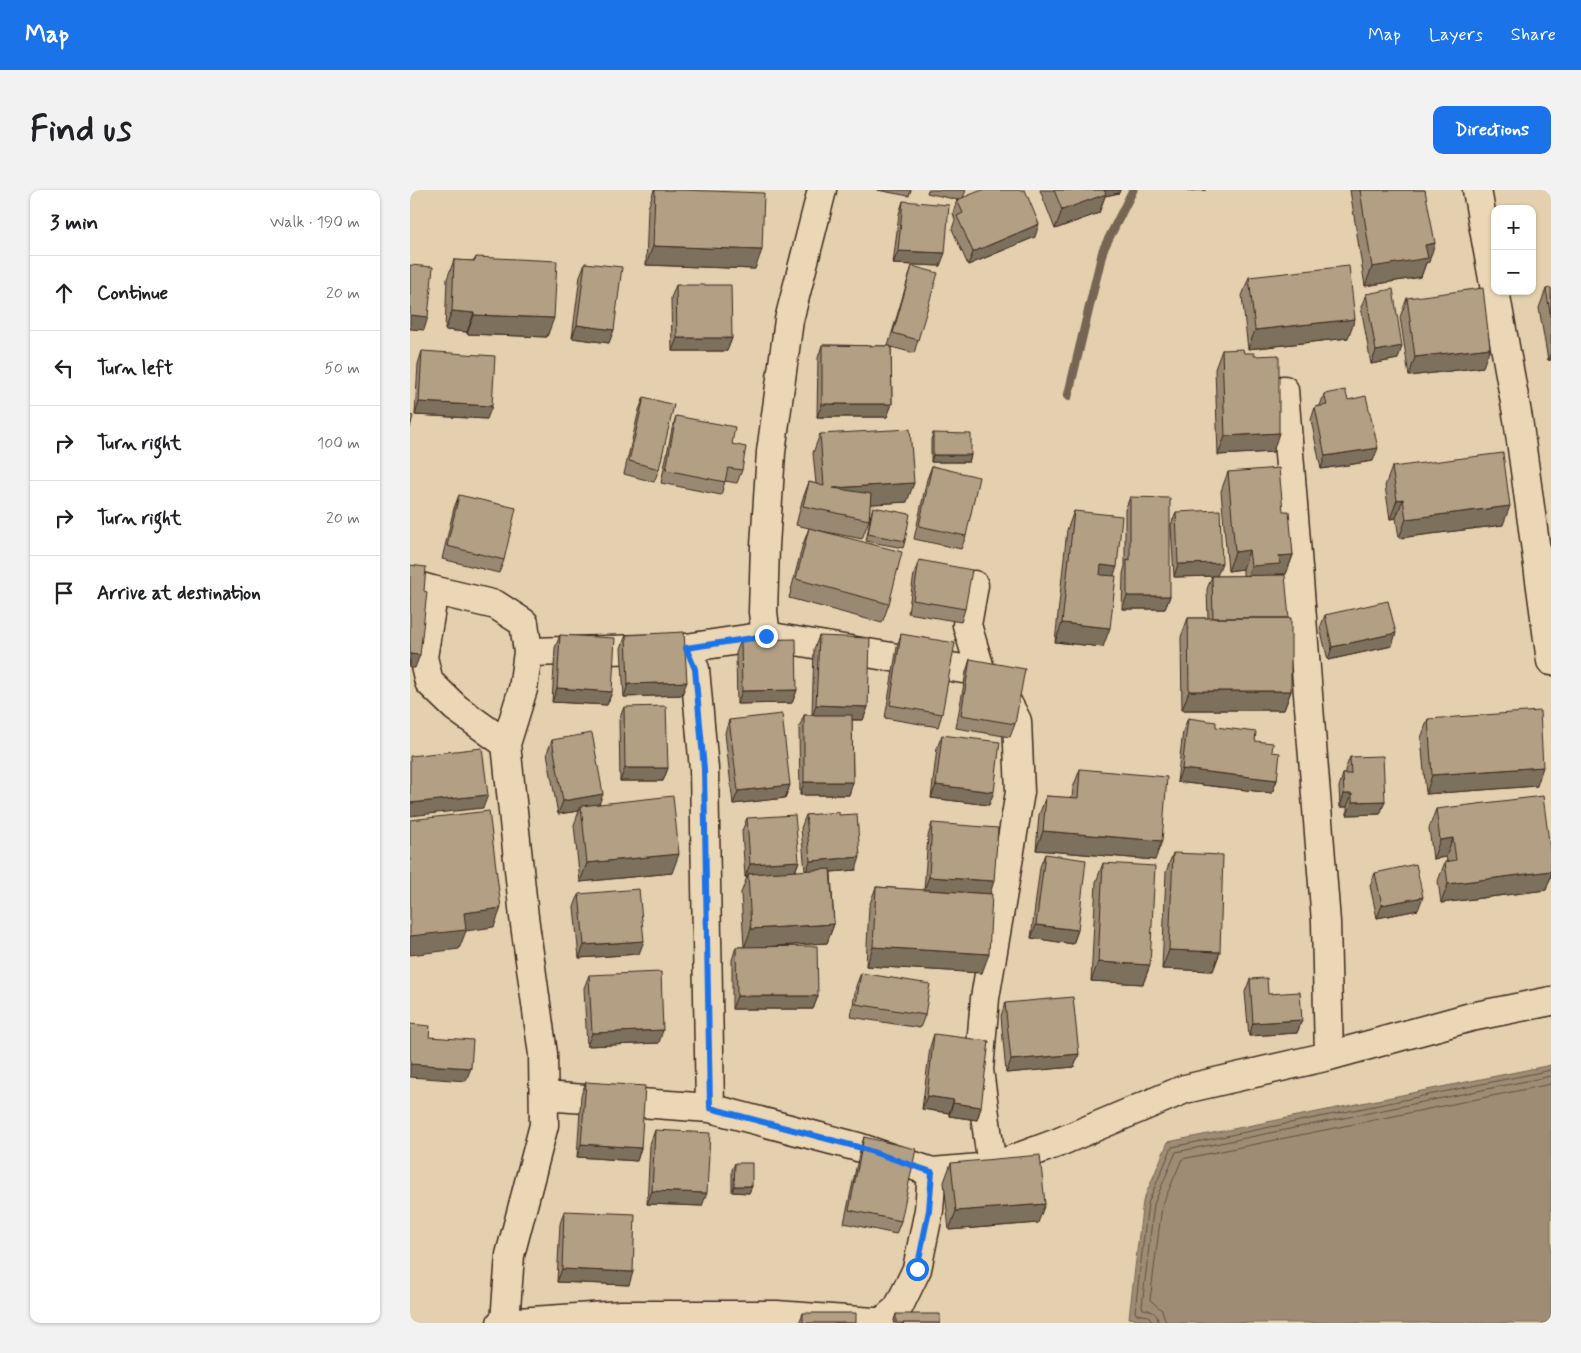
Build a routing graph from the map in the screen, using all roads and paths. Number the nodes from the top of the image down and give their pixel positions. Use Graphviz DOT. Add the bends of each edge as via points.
graph roads {
  1 [pos="822,190"];
  2 [pos="1477,190"];
  3 [pos="1491,268"];
  4 [pos="1496,295"];
  5 [pos="1284,390"];
  6 [pos="974,585"];
  7 [pos="421,587"];
  8 [pos="766,636"];
  9 [pos="686,648"];
  10 [pos="528,652"];
  11 [pos="1551,661"];
  12 [pos="981,672"];
  13 [pos="506,744"];
  14 [pos="1551,1001"];
  15 [pos="1329,1056"];
  16 [pos="544,1096"];
  17 [pos="710,1108"];
  18 [pos="992,1167"];
  19 [pos="932,1172"];
  20 [pos="503,1323"];
  21 [pos="881,1323"];
  22 [pos="888,1323"];
  1 -- 8 [label="street" via="789,320 771,452 765,546"];
  2 -- 3 [label="street"];
  4 -- 11 [label="street" via="1518,419"];
  5 -- 15 [label="street" via="1326,922"];
  6 -- 12 [label="street" via="968,625"];
  7 -- 10 [label="street" via="496,605 524,623"];
  7 -- 13 [label="street" via="431,609 423,657 429,682 456,708"];
  8 -- 9 [label="street"];
  8 -- 12 [label="street"];
  9 -- 10 [label="street"];
  9 -- 17 [label="street" via="695,669 704,769"];
  10 -- 13 [label="street" via="523,690"];
  12 -- 18 [label="street" via="1002,692 1017,721 1020,792 985,998 979,1070"];
  13 -- 16 [label="street" via="524,918 543,1054"];
  14 -- 15 [label="street" via="1470,1017"];
  15 -- 18 [label="street" via="1185,1089"];
  16 -- 17 [label="street"];
  16 -- 20 [label="street" via="544,1125 510,1255"];
  17 -- 19 [label="street" via="858,1147"];
  18 -- 19 [label="street"];
  19 -- 21 [label="street" via="929,1210 917,1269 898,1308"];
  20 -- 21 [label="street" via="630,1315 776,1315"];
  21 -- 22 [label="street"];
}
